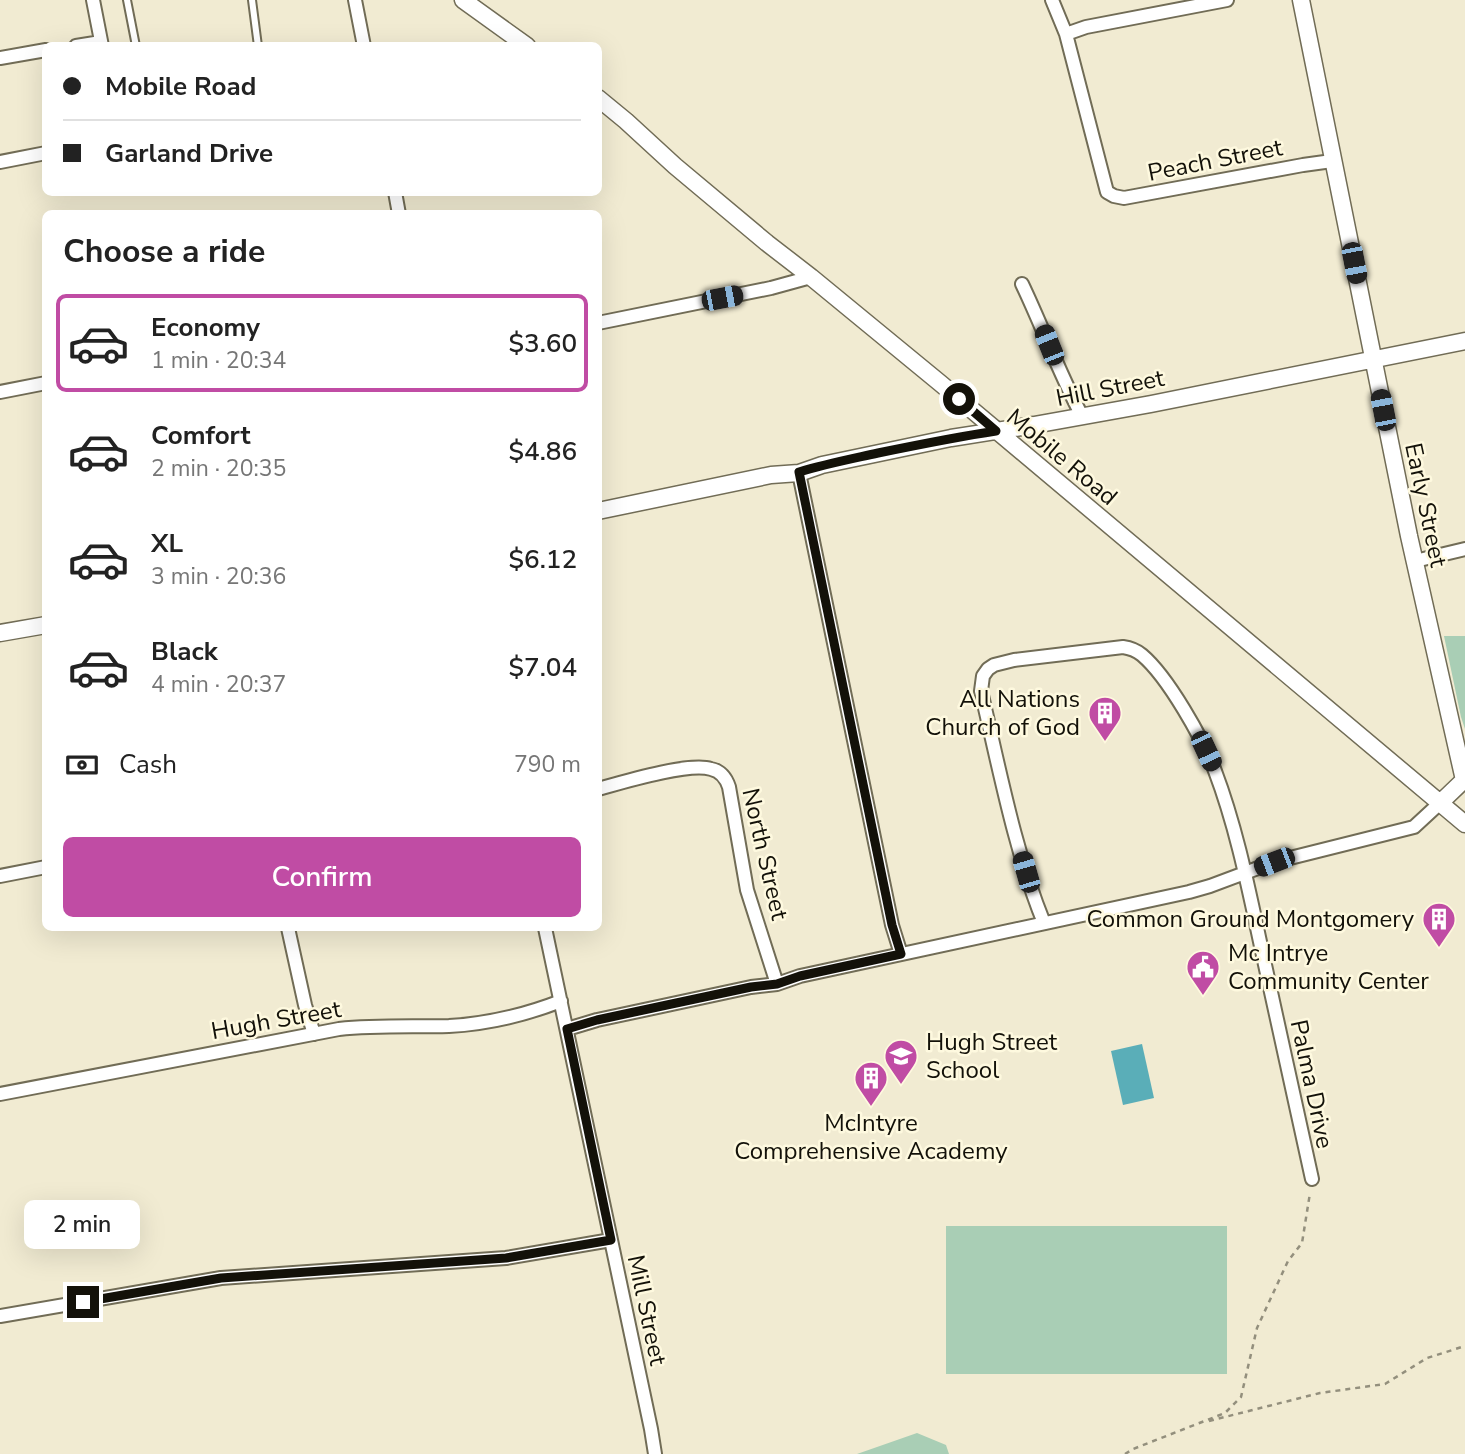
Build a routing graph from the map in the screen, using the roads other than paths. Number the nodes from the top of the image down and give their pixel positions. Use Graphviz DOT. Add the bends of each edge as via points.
graph roads {
  1 [pos="93,0"];
  2 [pos="127,0"];
  3 [pos="252,0"];
  4 [pos="355,0"];
  5 [pos="463,0"];
  6 [pos="1052,0"];
  7 [pos="1227,0"];
  8 [pos="1301,0"];
  9 [pos="1066,34"];
  10 [pos="102,42"];
  11 [pos="135,42"];
  12 [pos="257,42"];
  13 [pos="364,42"];
  14 [pos="521,42"];
  15 [pos="42,51"];
  16 [pos="0,58"];
  17 [pos="602,101"];
  18 [pos="42,154"];
  19 [pos="1332,161"];
  20 [pos="0,162"];
  21 [pos="811,277"];
  22 [pos="1022,284"];
  23 [pos="602,322"];
  24 [pos="1465,341"];
  25 [pos="1372,359"];
  26 [pos="42,384"];
  27 [pos="0,392"];
  28 [pos="1082,416"];
  29 [pos="996,431"];
  30 [pos="799,472"];
  31 [pos="602,510"];
  32 [pos="1465,549"];
  33 [pos="1415,561"];
  34 [pos="42,626"];
  35 [pos="0,633"];
  36 [pos="602,788"];
  37 [pos="1440,803"];
  38 [pos="1465,824"];
  39 [pos="42,868"];
  40 [pos="1245,873"];
  41 [pos="0,876"];
  42 [pos="1044,923"];
  43 [pos="289,931"];
  44 [pos="546,931"];
  45 [pos="901,954"];
  46 [pos="777,984"];
  47 [pos="561,1001"];
  48 [pos="567,1029"];
  49 [pos="314,1034"];
  50 [pos="0,1094"];
  51 [pos="1312,1179"];
  52 [pos="611,1240"];
  53 [pos="0,1316"];
  54 [pos="648,1454"];
  55 [pos="655,1454"];
  1 -- 10 [label="street"];
  2 -- 11 [label="lane"];
  3 -- 12 [label="lane"];
  4 -- 13 [label="street"];
  5 -- 14 [label="street"];
  6 -- 9 [label="street"];
  7 -- 9 [label="street"];
  8 -- 19 [label="street, Early Street"];
  9 -- 19 [label="street, Peach Street" via="1107,192 1114,197"];
  15 -- 16 [label="street"];
  17 -- 21 [label="street, Mobile Road"];
  18 -- 20 [label="street"];
  19 -- 25 [label="street, Early Street"];
  21 -- 23 [label="street"];
  21 -- 29 [label="street, Mobile Road"];
  22 -- 28 [label="street"];
  24 -- 25 [label="street, Hill Street"];
  25 -- 28 [label="street, Hill Street"];
  25 -- 33 [label="street, Early Street"];
  26 -- 27 [label="street"];
  28 -- 29 [label="street, Hill Street"];
  29 -- 30 [label="street, Hill Street"];
  29 -- 37 [label="street, Mobile Road"];
  30 -- 31 [label="street, Hill Street"];
  30 -- 45 [label="street"];
  32 -- 33 [label="street"];
  33 -- 37 [label="street, Early Street" via="1464,780"];
  34 -- 35 [label="street"];
  36 -- 46 [label="street, North Street" via="697,767 722,774 729,788 747,890"];
  37 -- 38 [label="street, Mobile Road"];
  37 -- 40 [label="street" via="1414,827"];
  39 -- 41 [label="street"];
  40 -- 42 [label="street" via="1200,889"];
  40 -- 42 [label="street, Palma Drive" via="1214,769 1165,681 1143,656 1123,648 1014,660 988,669 981,691 1033,896"];
  40 -- 51 [label="street, Palma Drive"];
  42 -- 45 [label="street"];
  43 -- 49 [label="street"];
  44 -- 47 [label="street, Mill Street"];
  45 -- 46 [label="street"];
  46 -- 48 [label="street"];
  47 -- 48 [label="street, Mill Street"];
  47 -- 49 [label="street, Hugh Street" via="481,1023 369,1025"];
  48 -- 52 [label="street, Mill Street"];
  49 -- 50 [label="street, Hugh Street"];
  52 -- 53 [label="street" via="506,1258 221,1278"];
  52 -- 55 [label="street, Mill Street"];
  54 -- 55 [label="street"];
}
